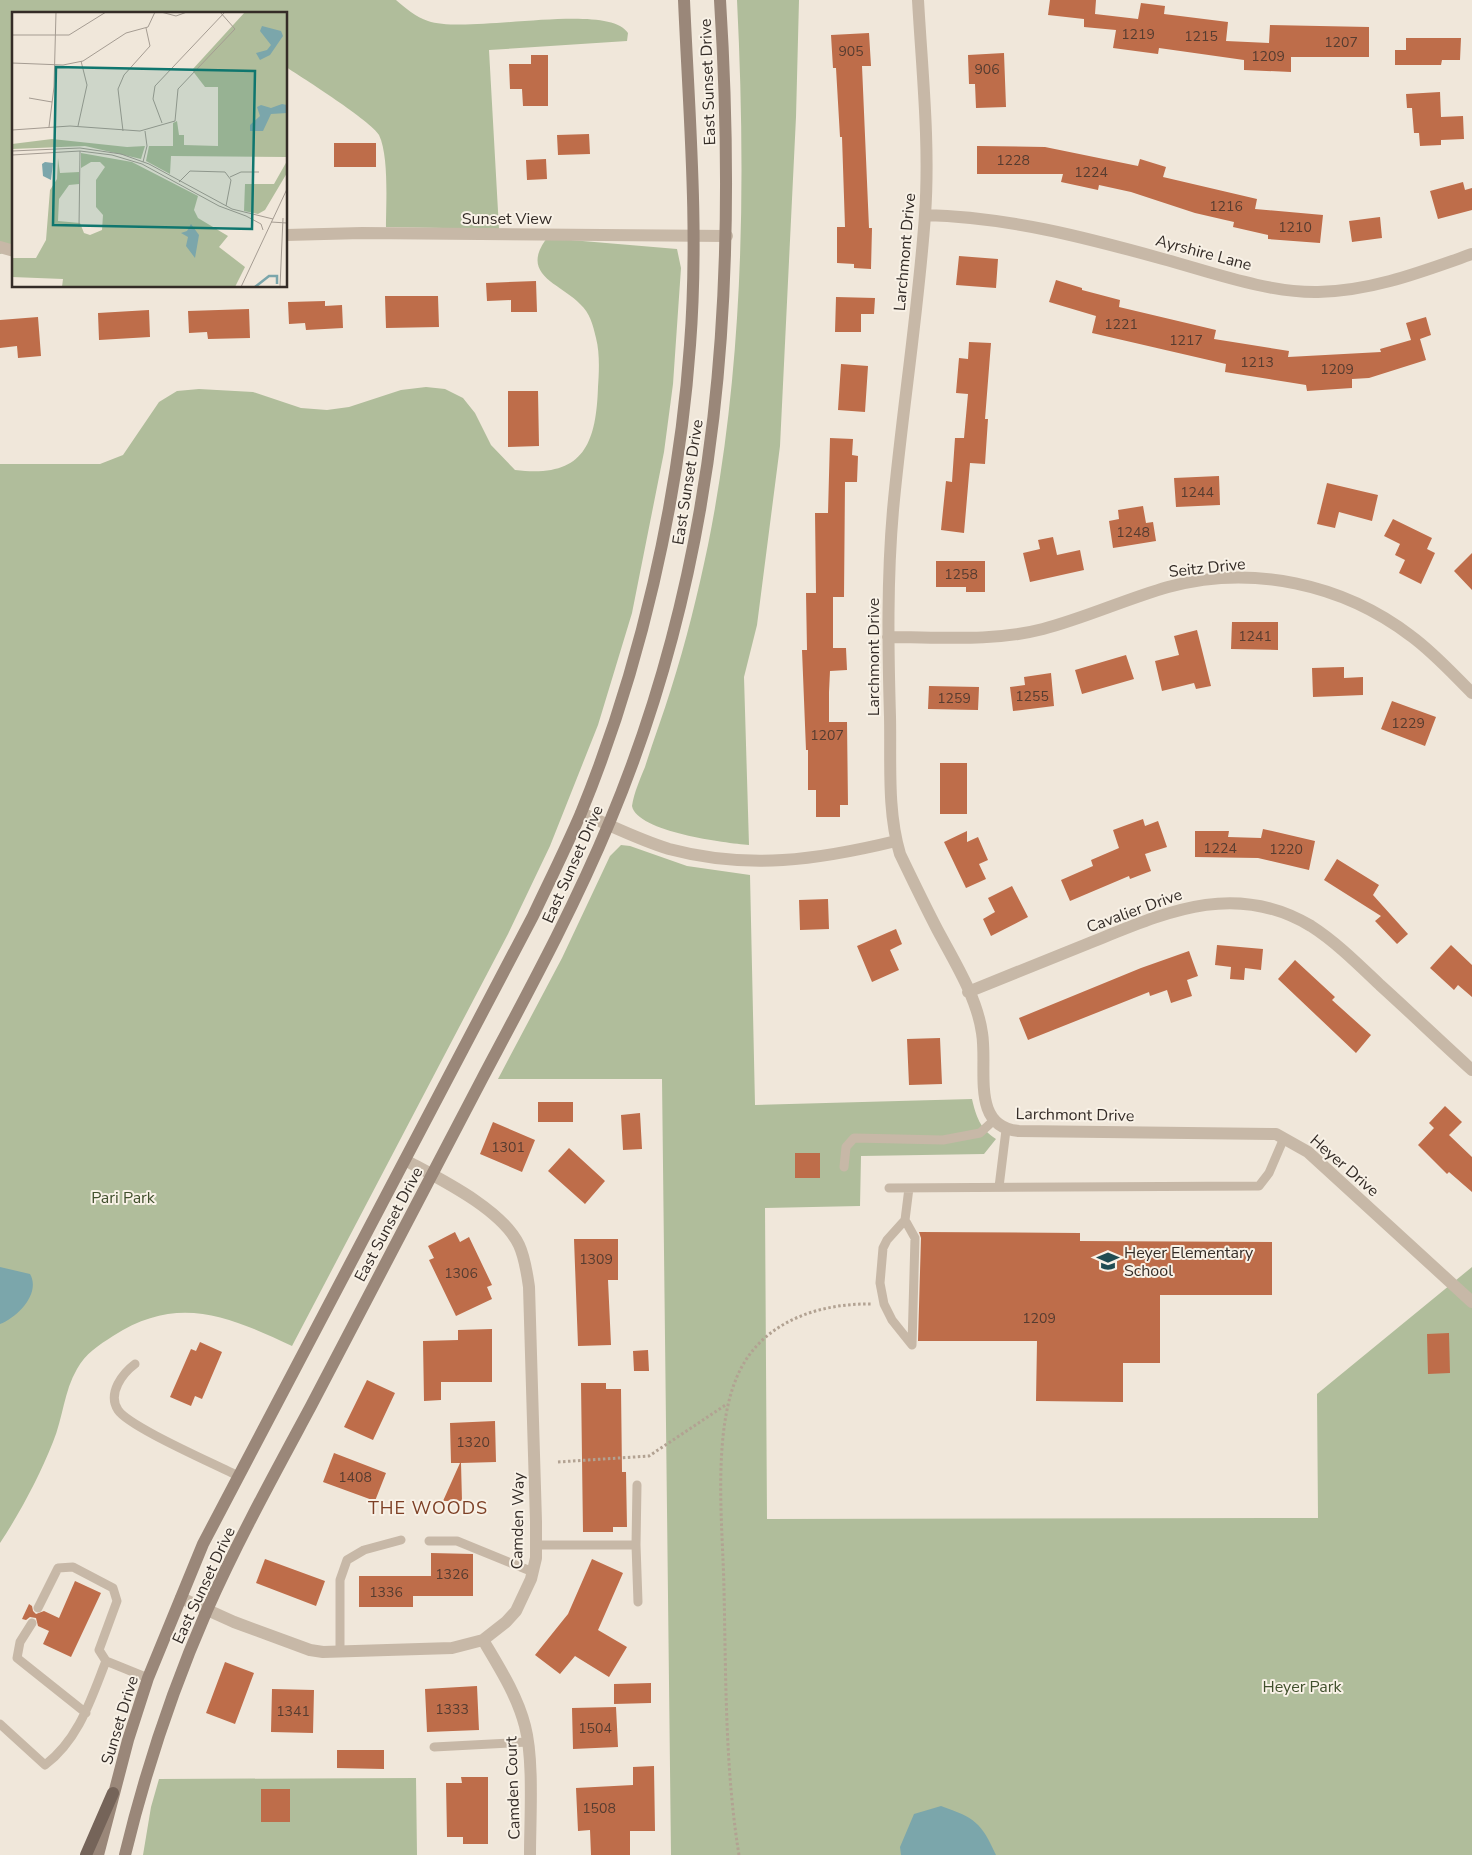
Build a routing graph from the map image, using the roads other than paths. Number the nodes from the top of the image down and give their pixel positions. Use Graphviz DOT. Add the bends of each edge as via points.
graph roads {
  1 [pos="684,0"];
  2 [pos="720,0"];
  3 [pos="918,0"];
  4 [pos="925,215"];
  5 [pos="288,235"];
  6 [pos="693,236"];
  7 [pos="727,236"];
  8 [pos="1472,254"];
  9 [pos="888,637"];
  10 [pos="1472,692"];
  11 [pos="581,813"];
  12 [pos="608,824"];
  13 [pos="896,841"];
  14 [pos="968,992"];
  15 [pos="1472,1070"];
  16 [pos="993,1121"];
  17 [pos="1006,1130"];
  18 [pos="1163,1132"];
  19 [pos="1284,1138"];
  20 [pos="405,1160"];
  21 [pos="844,1167"];
  22 [pos="432,1175"];
  23 [pos="999,1187"];
  24 [pos="889,1188"];
  25 [pos="910,1188"];
  26 [pos="905,1220"];
  27 [pos="1472,1302"];
  28 [pos="135,1364"];
  29 [pos="238,1476"];
  30 [pos="637,1485"];
  31 [pos="401,1540"];
  32 [pos="429,1541"];
  33 [pos="536,1545"];
  34 [pos="636,1545"];
  35 [pos="533,1572"];
  36 [pos="181,1598"];
  37 [pos="638,1602"];
  38 [pos="38,1608"];
  39 [pos="207,1610"];
  40 [pos="32,1623"];
  41 [pos="483,1640"];
  42 [pos="340,1651"];
  43 [pos="106,1661"];
  44 [pos="148,1678"];
  45 [pos="86,1713"];
  46 [pos="0,1724"];
  47 [pos="528,1742"];
  48 [pos="434,1747"];
  49 [pos="114,1793"];
  50 [pos="86,1855"];
  51 [pos="98,1855"];
  52 [pos="126,1855"];
  53 [pos="530,1855"];
  1 -- 6 [label="main road, East Sunset Drive"];
  2 -- 7 [label="main road, East Sunset Drive"];
  3 -- 4 [label="street, Larchmont Drive" via="927,143"];
  4 -- 8 [label="street, Ayrshire Lane" via="1036,226 1279,289 1315,292 1355,289 1397,280"];
  4 -- 9 [label="street, Larchmont Drive" via="893,511"];
  5 -- 6 [label="street, Sunset View"];
  6 -- 7 [label="street, Sunset View"];
  6 -- 11 [label="main road, East Sunset Drive" via="690,344 679,443 664,532 616,715"];
  7 -- 12 [label="main road, East Sunset Drive" via="720,362 707,476 692,557 640,743"];
  9 -- 10 [label="street, Seitz Drive" via="1002,636 1043,629 1169,587 1232,578 1267,578 1324,590 1377,613 1427,648"];
  9 -- 13 [label="street, Larchmont Drive"];
  11 -- 12 [label="street"];
  11 -- 20 [label="main road, East Sunset Drive" via="533,916"];
  12 -- 13 [label="street" via="668,848 752,862 817,858"];
  12 -- 22 [label="main road, East Sunset Drive" via="550,950"];
  13 -- 14 [label="street, Larchmont Drive"];
  14 -- 15 [label="street, Cavalier Drive" via="1159,915 1193,905 1219,902 1245,905 1269,909 1311,927 1363,969"];
  14 -- 16 [label="street, Larchmont Drive" via="983,1034 986,1105"];
  16 -- 17 [label="street, Larchmont Drive"];
  16 -- 21 [label="lane" via="980,1133 943,1140 854,1138 846,1147"];
  17 -- 18 [label="street, Larchmont Drive"];
  17 -- 23 [label="lane"];
  18 -- 19 [label="street, Heyer Drive" via="1264,1132"];
  19 -- 23 [label="lane" via="1269,1173 1259,1186"];
  19 -- 27 [label="street, Heyer Drive" via="1308,1152"];
  20 -- 22 [label="street, Camden Way"];
  20 -- 29 [label="main road, East Sunset Drive"];
  22 -- 33 [label="street, Camden Way" via="493,1214 508,1228 525,1262 529,1287"];
  22 -- 39 [label="main road, East Sunset Drive"];
  23 -- 25 [label="lane"];
  24 -- 25 [label="lane"];
  25 -- 26 [label="lane"];
  26 -- 26 [label="lane" via="887,1240 881,1257 880,1283 884,1304 892,1320 912,1345 915,1238"];
  28 -- 29 [label="lane" via="124,1373 115,1393 116,1408 122,1415"];
  29 -- 36 [label="main road, East Sunset Drive" via="203,1544"];
  30 -- 34 [label="lane"];
  31 -- 42 [label="lane" via="364,1550 347,1560 340,1580"];
  32 -- 35 [label="lane" via="457,1541"];
  33 -- 34 [label="lane"];
  33 -- 35 [label="street, Camden Way"];
  34 -- 37 [label="lane"];
  35 -- 41 [label="street, Camden Way" via="516,1610"];
  36 -- 39 [label="street, Camden Way"];
  36 -- 44 [label="main road, Sunset Drive"];
  38 -- 43 [label="lane" via="58,1568 73,1567 113,1588 117,1601 99,1650"];
  39 -- 42 [label="street, Camden Way" via="310,1650"];
  39 -- 52 [label="main road, East Sunset Drive" via="184,1666 144,1785"];
  40 -- 45 [label="lane" via="20,1642 17,1658"];
  41 -- 42 [label="street, Camden Way" via="452,1648"];
  41 -- 47 [label="street, Camden Court" via="511,1691 525,1724"];
  43 -- 44 [label="lane"];
  43 -- 45 [label="lane"];
  44 -- 49 [label="main road, Sunset Drive"];
  45 -- 46 [label="lane" via="60,1754 45,1765"];
  47 -- 48 [label="lane"];
  47 -- 53 [label="street, Camden Court"];
  49 -- 50 [label="main road"];
  49 -- 51 [label="main road, Sunset Drive"];
}
